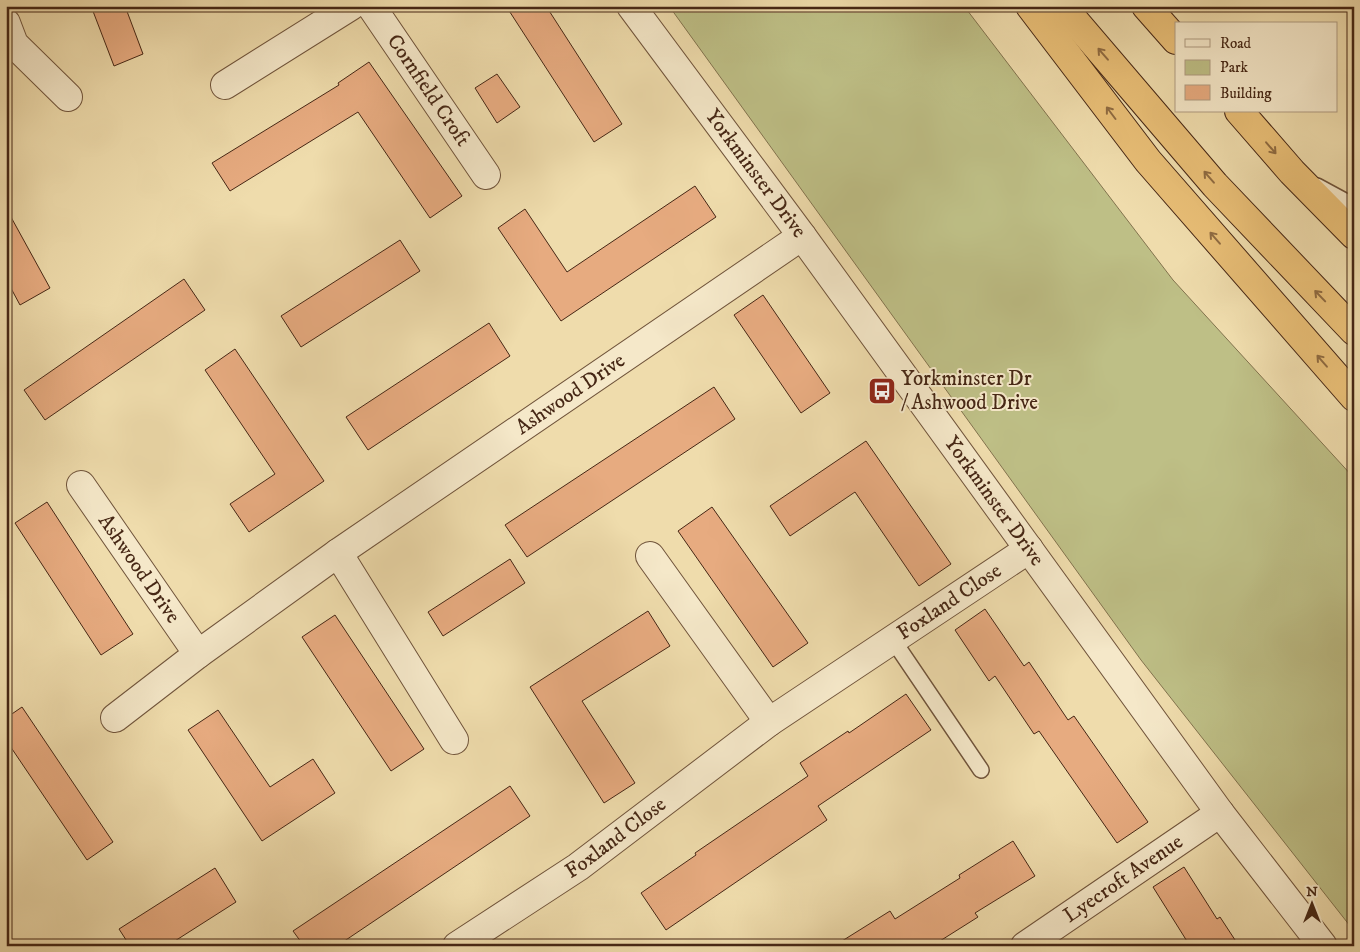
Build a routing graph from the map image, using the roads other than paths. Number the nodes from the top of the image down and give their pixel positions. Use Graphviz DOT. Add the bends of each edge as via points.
graph roads {
  1 [pos="351,6"];
  2 [pos="371,6"];
  3 [pos="631,6"];
  4 [pos="1030,6"];
  5 [pos="1062,6"];
  6 [pos="1146,6"];
  7 [pos="6,23"];
  8 [pos="1175,39"];
  9 [pos="224,85"];
  10 [pos="68,97"];
  11 [pos="1240,112"];
  12 [pos="1292,172"];
  13 [pos="486,175"];
  14 [pos="1354,206"];
  15 [pos="1354,235"];
  16 [pos="802,236"];
  17 [pos="1354,331"];
  18 [pos="1354,397"];
  19 [pos="81,485"];
  20 [pos="1029,549"];
  21 [pos="338,553"];
  22 [pos="650,556"];
  23 [pos="893,640"];
  24 [pos="198,654"];
  25 [pos="115,718"];
  26 [pos="769,722"];
  27 [pos="454,740"];
  28 [pos="981,770"];
  29 [pos="1220,813"];
  30 [pos="457,946"];
  31 [pos="1025,946"];
  32 [pos="1323,946"];
  1 -- 9 [label="street"];
  2 -- 13 [label="street, Cornfield Croft"];
  3 -- 16 [label="street, Yorkminster Drive"];
  18 -- 4 [label="highway, one-way" via="1148,161"];
  17 -- 5 [label="highway, one-way" via="1215,185"];
  6 -- 8 [label="highway"];
  7 -- 10 [label="street" via="14,44"];
  11 -- 12 [label="highway, one-way"];
  12 -- 14 [label="lane"];
  12 -- 15 [label="highway"];
  16 -- 20 [label="street, Yorkminster Drive"];
  16 -- 21 [label="street, Ashwood Drive"];
  19 -- 24 [label="street, Ashwood Drive"];
  20 -- 23 [label="street, Foxland Close"];
  20 -- 29 [label="street, Yorkminster Drive"];
  21 -- 24 [label="street, Ashwood Drive"];
  21 -- 27 [label="street"];
  22 -- 26 [label="street"];
  23 -- 26 [label="street, Foxland Close"];
  23 -- 28 [label="lane"];
  24 -- 25 [label="street, Ashwood Drive"];
  26 -- 30 [label="street, Foxland Close" via="578,867"];
  29 -- 31 [label="street, Lyecroft Avenue"];
  29 -- 32 [label="street, Yorkminster Drive"];
}
